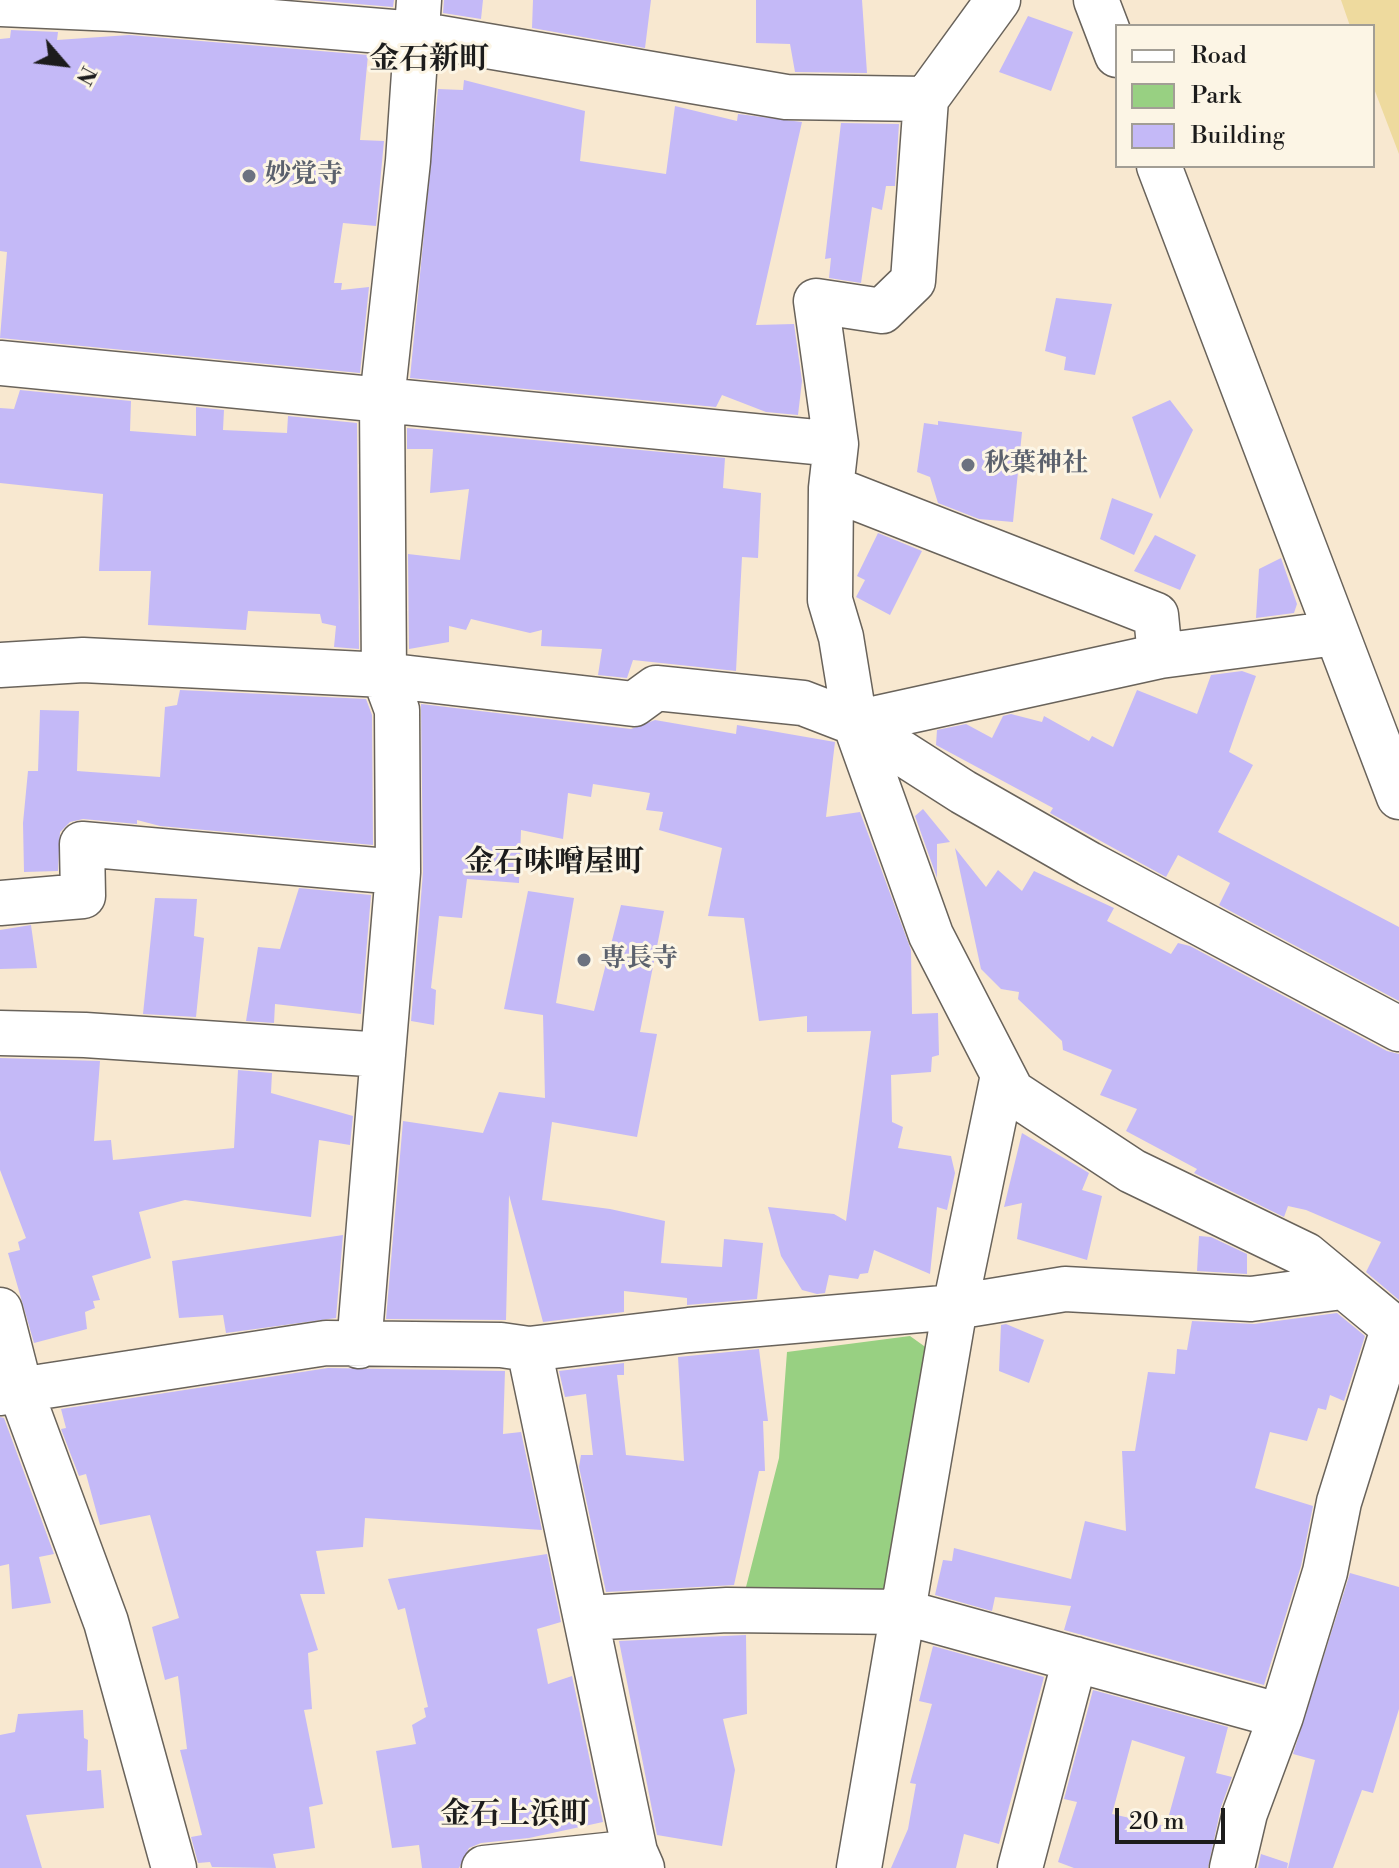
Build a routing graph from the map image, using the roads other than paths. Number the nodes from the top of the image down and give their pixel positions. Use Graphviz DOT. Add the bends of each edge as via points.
graph roads {
  1 [pos="998,0"];
  2 [pos="1096,0"];
  3 [pos="0,4"];
  4 [pos="418,17"];
  5 [pos="1115,50"];
  6 [pos="926,99"];
  7 [pos="1160,168"];
  8 [pos="0,363"];
  9 [pos="382,400"];
  10 [pos="836,444"];
  11 [pos="831,488"];
  12 [pos="1336,633"];
  13 [pos="1160,656"];
  14 [pos="0,665"];
  15 [pos="384,675"];
  16 [pos="855,723"];
  17 [pos="1399,797"];
  18 [pos="398,872"];
  19 [pos="0,903"];
  20 [pos="1399,1029"];
  21 [pos="0,1033"];
  22 [pos="383,1055"];
  23 [pos="1003,1075"];
  24 [pos="1342,1287"];
  25 [pos="955,1307"];
  26 [pos="0,1310"];
  27 [pos="1396,1331"];
  28 [pos="359,1346"];
  29 [pos="529,1349"];
  30 [pos="10,1392"];
  31 [pos="903,1612"];
  32 [pos="587,1618"];
  33 [pos="1075,1659"];
  34 [pos="1281,1716"];
  35 [pos="638,1860"];
  36 [pos="174,1868"];
  37 [pos="484,1868"];
  38 [pos="859,1868"];
  39 [pos="1020,1868"];
  40 [pos="1232,1868"];
  1 -- 6 [label="street"];
  2 -- 5 [label="street"];
  3 -- 4 [label="street"];
  4 -- 6 [label="street" via="786,97"];
  4 -- 9 [label="street"];
  6 -- 10 [label="street" via="913,281 882,311 816,301"];
  7 -- 12 [label="street"];
  8 -- 9 [label="street"];
  9 -- 10 [label="street"];
  9 -- 15 [label="street"];
  10 -- 11 [label="street"];
  11 -- 13 [label="street" via="1156,615"];
  11 -- 16 [label="street" via="830,600"];
  12 -- 13 [label="street"];
  12 -- 17 [label="street"];
  13 -- 16 [label="street"];
  14 -- 15 [label="street" via="83,660"];
  15 -- 16 [label="street" via="634,704 656,688 803,703"];
  15 -- 18 [label="street" via="397,710"];
  16 -- 20 [label="street" via="1077,857"];
  16 -- 23 [label="street" via="931,935"];
  18 -- 19 [label="street" via="82,844 83,896"];
  18 -- 22 [label="street"];
  21 -- 22 [label="street"];
  22 -- 28 [label="street"];
  23 -- 24 [label="street" via="1012,1092 1132,1171 1306,1255"];
  23 -- 25 [label="street"];
  24 -- 25 [label="street" via="1251,1299 1065,1289"];
  24 -- 27 [label="street"];
  25 -- 29 [label="street"];
  25 -- 31 [label="street"];
  26 -- 30 [label="street"];
  27 -- 34 [label="street" via="1339,1502 1325,1572"];
  28 -- 29 [label="street"];
  28 -- 30 [label="street" via="326,1343"];
  29 -- 32 [label="street"];
  30 -- 36 [label="street" via="106,1622"];
  31 -- 32 [label="street" via="727,1610"];
  31 -- 33 [label="street"];
  31 -- 38 [label="street"];
  32 -- 35 [label="street"];
  33 -- 34 [label="street"];
  33 -- 39 [label="street"];
  34 -- 40 [label="street" via="1245,1813"];
  35 -- 37 [label="street"];
}
